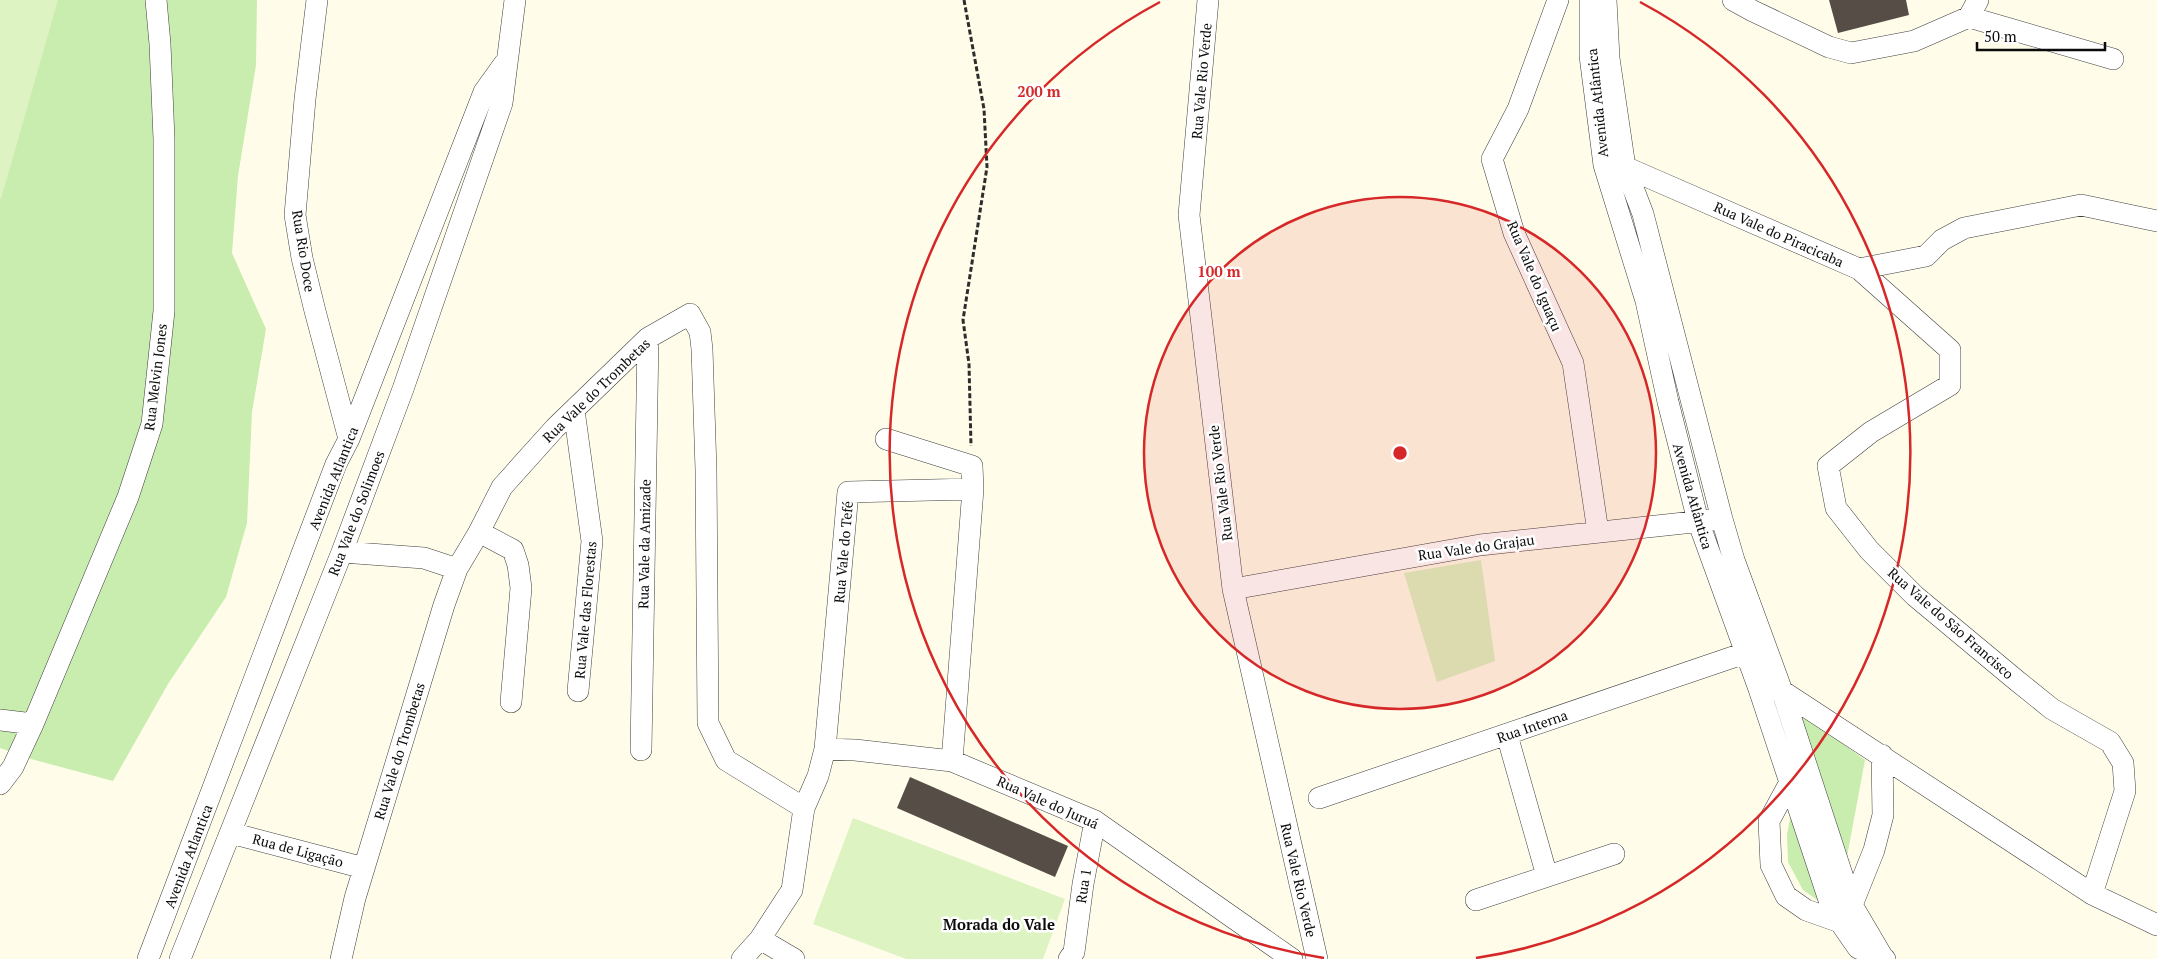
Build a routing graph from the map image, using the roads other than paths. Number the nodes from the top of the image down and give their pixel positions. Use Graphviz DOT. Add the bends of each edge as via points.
graph roads {
  1 [pos="156,0"];
  2 [pos="318,0"];
  3 [pos="515,0"];
  4 [pos="1208,0"];
  5 [pos="1558,0"];
  6 [pos="1590,0"];
  7 [pos="1606,0"];
  8 [pos="1733,0"];
  9 [pos="1973,8"];
  10 [pos="2113,58"];
  11 [pos="507,60"];
  12 [pos="1604,165"];
  13 [pos="1626,167"];
  14 [pos="2157,221"];
  15 [pos="1858,269"];
  16 [pos="648,338"];
  17 [pos="574,410"];
  18 [pos="349,439"];
  19 [pos="886,440"];
  20 [pos="973,489"];
  21 [pos="1722,519"];
  22 [pos="1698,521"];
  23 [pos="480,532"];
  24 [pos="1598,532"];
  25 [pos="342,552"];
  26 [pos="457,569"];
  27 [pos="1233,589"];
  28 [pos="1746,653"];
  29 [pos="1759,689"];
  30 [pos="578,691"];
  31 [pos="1782,691"];
  32 [pos="511,702"];
  33 [pos="0,720"];
  34 [pos="33,724"];
  35 [pos="1507,735"];
  36 [pos="825,749"];
  37 [pos="641,750"];
  38 [pos="1882,755"];
  39 [pos="952,762"];
  40 [pos="0,784"];
  41 [pos="1789,784"];
  42 [pos="1318,798"];
  43 [pos="804,808"];
  44 [pos="1095,821"];
  45 [pos="231,833"];
  46 [pos="1614,854"];
  47 [pos="364,868"];
  48 [pos="1547,876"];
  49 [pos="2092,894"];
  50 [pos="1476,900"];
  51 [pos="1852,904"];
  52 [pos="1838,921"];
  53 [pos="2157,925"];
  54 [pos="760,939"];
  55 [pos="1860,948"];
  56 [pos="1076,957"];
  57 [pos="1884,958"];
  58 [pos="148,959"];
  59 [pos="180,959"];
  60 [pos="341,959"];
  61 [pos="742,959"];
  62 [pos="794,959"];
  63 [pos="1292,959"];
  64 [pos="1317,959"];
  1 -- 34 [label="street, Rua Melvin Jones" via="164,139 164,301 152,424 128,497"];
  2 -- 18 [label="street, Rua Rio Doce" via="295,215 302,258"];
  3 -- 11 [label="street, Avenida Atlantica"];
  4 -- 27 [label="street, Rua Vale Rio Verde" via="1188,215"];
  5 -- 24 [label="street, Rua Vale do Iguaçu" via="1518,109 1492,159 1514,233 1573,363"];
  6 -- 12 [label="street, Avenida Atlântica" via="1590,56"];
  7 -- 13 [label="street, Avenida Atlântica" via="1609,58"];
  8 -- 9 [label="street" via="1829,47 1851,53 1914,40"];
  9 -- 10 [label="street"];
  11 -- 18 [label="street, Avenida Atlantica" via="484,92"];
  11 -- 25 [label="street, Rua Vale do Solimoes" via="502,103 403,389"];
  12 -- 13 [label="street, Rua Vale do Piracicaba"];
  12 -- 22 [label="street, Avenida Atlântica" via="1646,301"];
  13 -- 15 [label="street, Rua Vale do Piracicaba"];
  13 -- 21 [label="street, Avenida Atlântica" via="1643,214"];
  14 -- 15 [label="street, Rua Vale do Piracicaba" via="2081,205 1964,228 1942,240 1926,256"];
  15 -- 49 [label="street, Rua Vale do São Francisco" via="1950,350 1950,385 1871,432 1828,466 1836,508 1870,550 1915,596 2052,709 2110,742 2123,763 2126,791"];
  16 -- 17 [label="street, Rua Vale do Trombetas"];
  16 -- 37 [label="street, Rua Vale da Amizade"];
  16 -- 43 [label="street, Rua Vale do Trombetas" via="690,314 700,332 706,470 708,723 726,760"];
  17 -- 23 [label="street, Rua Vale do Trombetas" via="502,487"];
  17 -- 30 [label="street, Rua Vale das Florestas" via="592,541"];
  18 -- 58 [label="street, Avenida Atlantica" via="336,464"];
  19 -- 20 [label="street" via="972,466"];
  20 -- 36 [label="street, Rua Vale do Tefé" via="848,492"];
  20 -- 39 [label="street"];
  21 -- 22 [label="street, Rua Vale do Grajau"];
  21 -- 31 [label="street, Avenida Atlântica"];
  22 -- 24 [label="street, Rua Vale do Grajau"];
  22 -- 28 [label="street, Avenida Atlântica"];
  23 -- 26 [label="street, Rua Vale do Trombetas"];
  23 -- 32 [label="street" via="513,550 518,565 521,588"];
  24 -- 27 [label="street, Rua Vale do Grajau" via="1470,547"];
  25 -- 26 [label="street" via="424,558"];
  25 -- 45 [label="street, Rua Vale do Solimoes"];
  26 -- 47 [label="street, Rua Vale do Trombetas"];
  27 -- 64 [label="street, Rua Vale Rio Verde"];
  28 -- 29 [label="street, Avenida Atlântica"];
  28 -- 35 [label="street, Rua Interna"];
  29 -- 31 [label="street"];
  29 -- 41 [label="street, Avenida Atlântica"];
  31 -- 38 [label="street"];
  31 -- 51 [label="street, Avenida Atlântica"];
  33 -- 34 [label="street"];
  34 -- 40 [label="street, Rua Melvin Jones" via="13,767"];
  35 -- 42 [label="street, Rua Interna"];
  35 -- 48 [label="street"];
  36 -- 39 [label="street, Rua Vale do Juruá"];
  36 -- 43 [label="street, Rua Vale do Tefé"];
  38 -- 49 [label="street"];
  38 -- 51 [label="street" via="1883,815 1874,850"];
  39 -- 44 [label="street, Rua Vale do Juruá"];
  41 -- 52 [label="street, Avenida Atlântica"];
  41 -- 52 [label="street" via="1770,821 1771,865 1786,896 1806,910"];
  43 -- 54 [label="street, Rua Vale do Tefé" via="792,890"];
  44 -- 56 [label="street, Rua 1" via="1083,884"];
  44 -- 63 [label="street, Rua Vale do Juruá"];
  45 -- 47 [label="street, Rua de Ligação"];
  45 -- 59 [label="street, Rua Vale do Solimoes"];
  46 -- 48 [label="street"];
  47 -- 60 [label="street, Rua Vale do Trombetas"];
  48 -- 50 [label="street"];
  49 -- 53 [label="street"];
  51 -- 52 [label="street"];
  51 -- 55 [label="street, Avenida Atlântica"];
  52 -- 55 [label="street, Avenida Atlântica"];
  54 -- 61 [label="street, Rua Vale do Tefé"];
  54 -- 62 [label="street"];
  55 -- 57 [label="street, Avenida Atlântica"];
}
